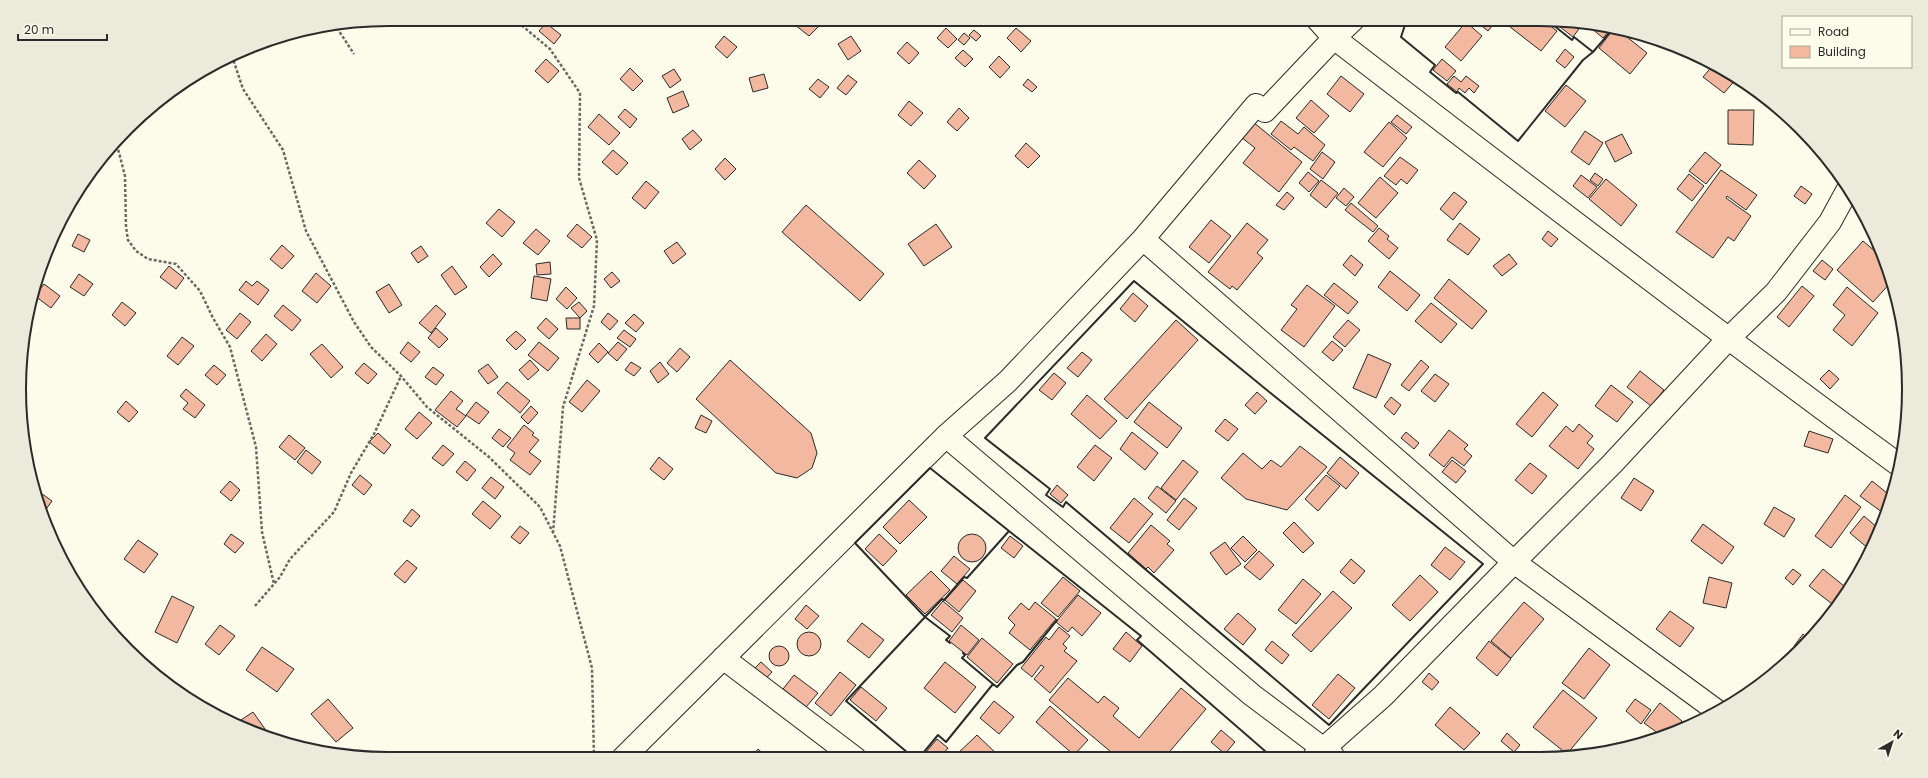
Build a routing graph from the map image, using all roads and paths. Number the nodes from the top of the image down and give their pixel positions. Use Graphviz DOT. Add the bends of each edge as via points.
graph roads {
  1 [pos="522,26"];
  2 [pos="1323,26"];
  3 [pos="1347,26"];
  4 [pos="338,30"];
  5 [pos="1334,38"];
  6 [pos="354,54"];
  7 [pos="234,61"];
  8 [pos="118,148"];
  9 [pos="1845,194"];
  10 [pos="1143,240"];
  11 [pos="1728,340"];
  12 [pos="401,376"];
  13 [pos="946,436"];
  14 [pos="1895,462"];
  15 [pos="553,533"];
  16 [pos="1514,562"];
  17 [pos="274,584"];
  18 [pos="256,606"];
  19 [pos="723,658"];
  20 [pos="1712,708"];
  21 [pos="594,752"];
  22 [pos="629,752"];
  23 [pos="847,752"];
  24 [pos="1321,752"];
  25 [pos="1325,752"];
  1 -- 15 [label="path" via="550,49 580,93 579,178 597,240 594,306 563,407"];
  2 -- 5 [label="street"];
  3 -- 5 [label="street"];
  4 -- 6 [label="path"];
  5 -- 10 [label="street" via="1265,111 1256,105"];
  5 -- 11 [label="street"];
  7 -- 12 [label="path" via="243,90 283,150 306,231 331,281 371,347"];
  8 -- 17 [label="path" via="125,176 128,240 136,251 148,260 176,264 200,291 212,318 230,347 256,447 262,532"];
  9 -- 11 [label="street" via="1830,222 1776,292"];
  10 -- 13 [label="street" via="1008,380"];
  10 -- 16 [label="street"];
  11 -- 14 [label="street"];
  11 -- 16 [label="street" via="1612,464"];
  12 -- 15 [label="path" via="427,407 489,457 540,507"];
  12 -- 17 [label="path" via="334,512 290,559"];
  13 -- 19 [label="street"];
  13 -- 24 [label="street"];
  15 -- 21 [label="path" via="560,546 592,668"];
  16 -- 20 [label="street"];
  16 -- 25 [label="street"];
  17 -- 18 [label="path"];
  19 -- 22 [label="street"];
  19 -- 23 [label="street"];
}
